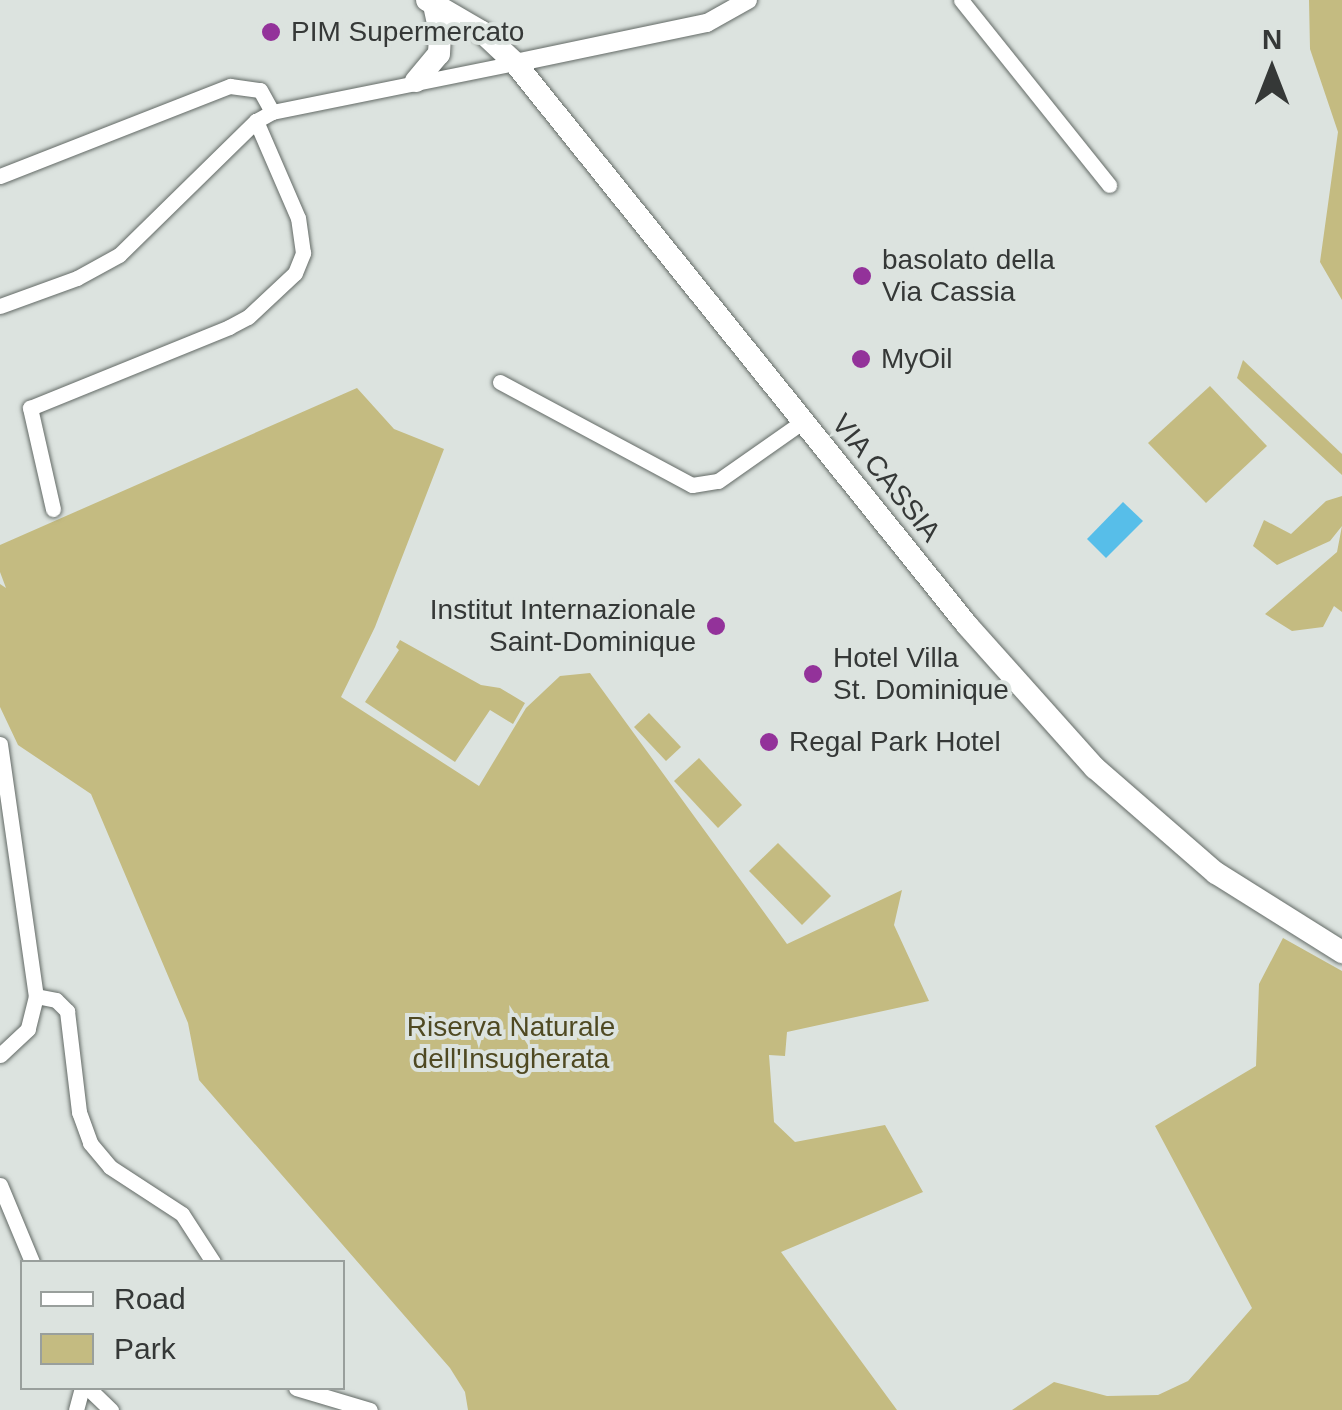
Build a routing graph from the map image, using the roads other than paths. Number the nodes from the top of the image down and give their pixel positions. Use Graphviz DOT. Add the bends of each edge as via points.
graph roads {
  1 [pos="748,0"];
  2 [pos="961,0"];
  3 [pos="440,4"];
  4 [pos="514,63"];
  5 [pos="416,80"];
  6 [pos="272,112"];
  7 [pos="256,121"];
  8 [pos="0,176"];
  9 [pos="1109,185"];
  10 [pos="0,306"];
  11 [pos="500,382"];
  12 [pos="802,422"];
  13 [pos="52,509"];
  14 [pos="0,744"];
  15 [pos="1342,952"];
  16 [pos="36,996"];
  17 [pos="0,1055"];
  18 [pos="0,1185"];
  19 [pos="31,1260"];
  20 [pos="211,1260"];
  21 [pos="87,1390"];
  22 [pos="303,1390"];
  23 [pos="111,1410"];
  24 [pos="370,1410"];
  1 -- 4 [label="street" via="707,23"];
  2 -- 9 [label="street"];
  3 -- 4 [label="main road, VIA CASSIA"];
  3 -- 5 [label="main road" via="439,54"];
  4 -- 5 [label="street"];
  4 -- 12 [label="main road, VIA CASSIA"];
  5 -- 6 [label="street"];
  6 -- 7 [label="street"];
  6 -- 8 [label="street" via="260,90 230,86"];
  7 -- 10 [label="street" via="118,255"];
  7 -- 13 [label="street" via="298,218 303,253 295,273 238,322 30,408"];
  11 -- 12 [label="street" via="692,484 718,480"];
  12 -- 15 [label="main road, VIA CASSIA" via="1095,768 1216,873"];
  14 -- 16 [label="street"];
  16 -- 17 [label="street" via="28,1029"];
  16 -- 20 [label="street" via="56,1000 67,1012 79,1112 93,1148 182,1214"];
  18 -- 19 [label="street"];
  21 -- 23 [label="street"];
  22 -- 24 [label="street"];
}
